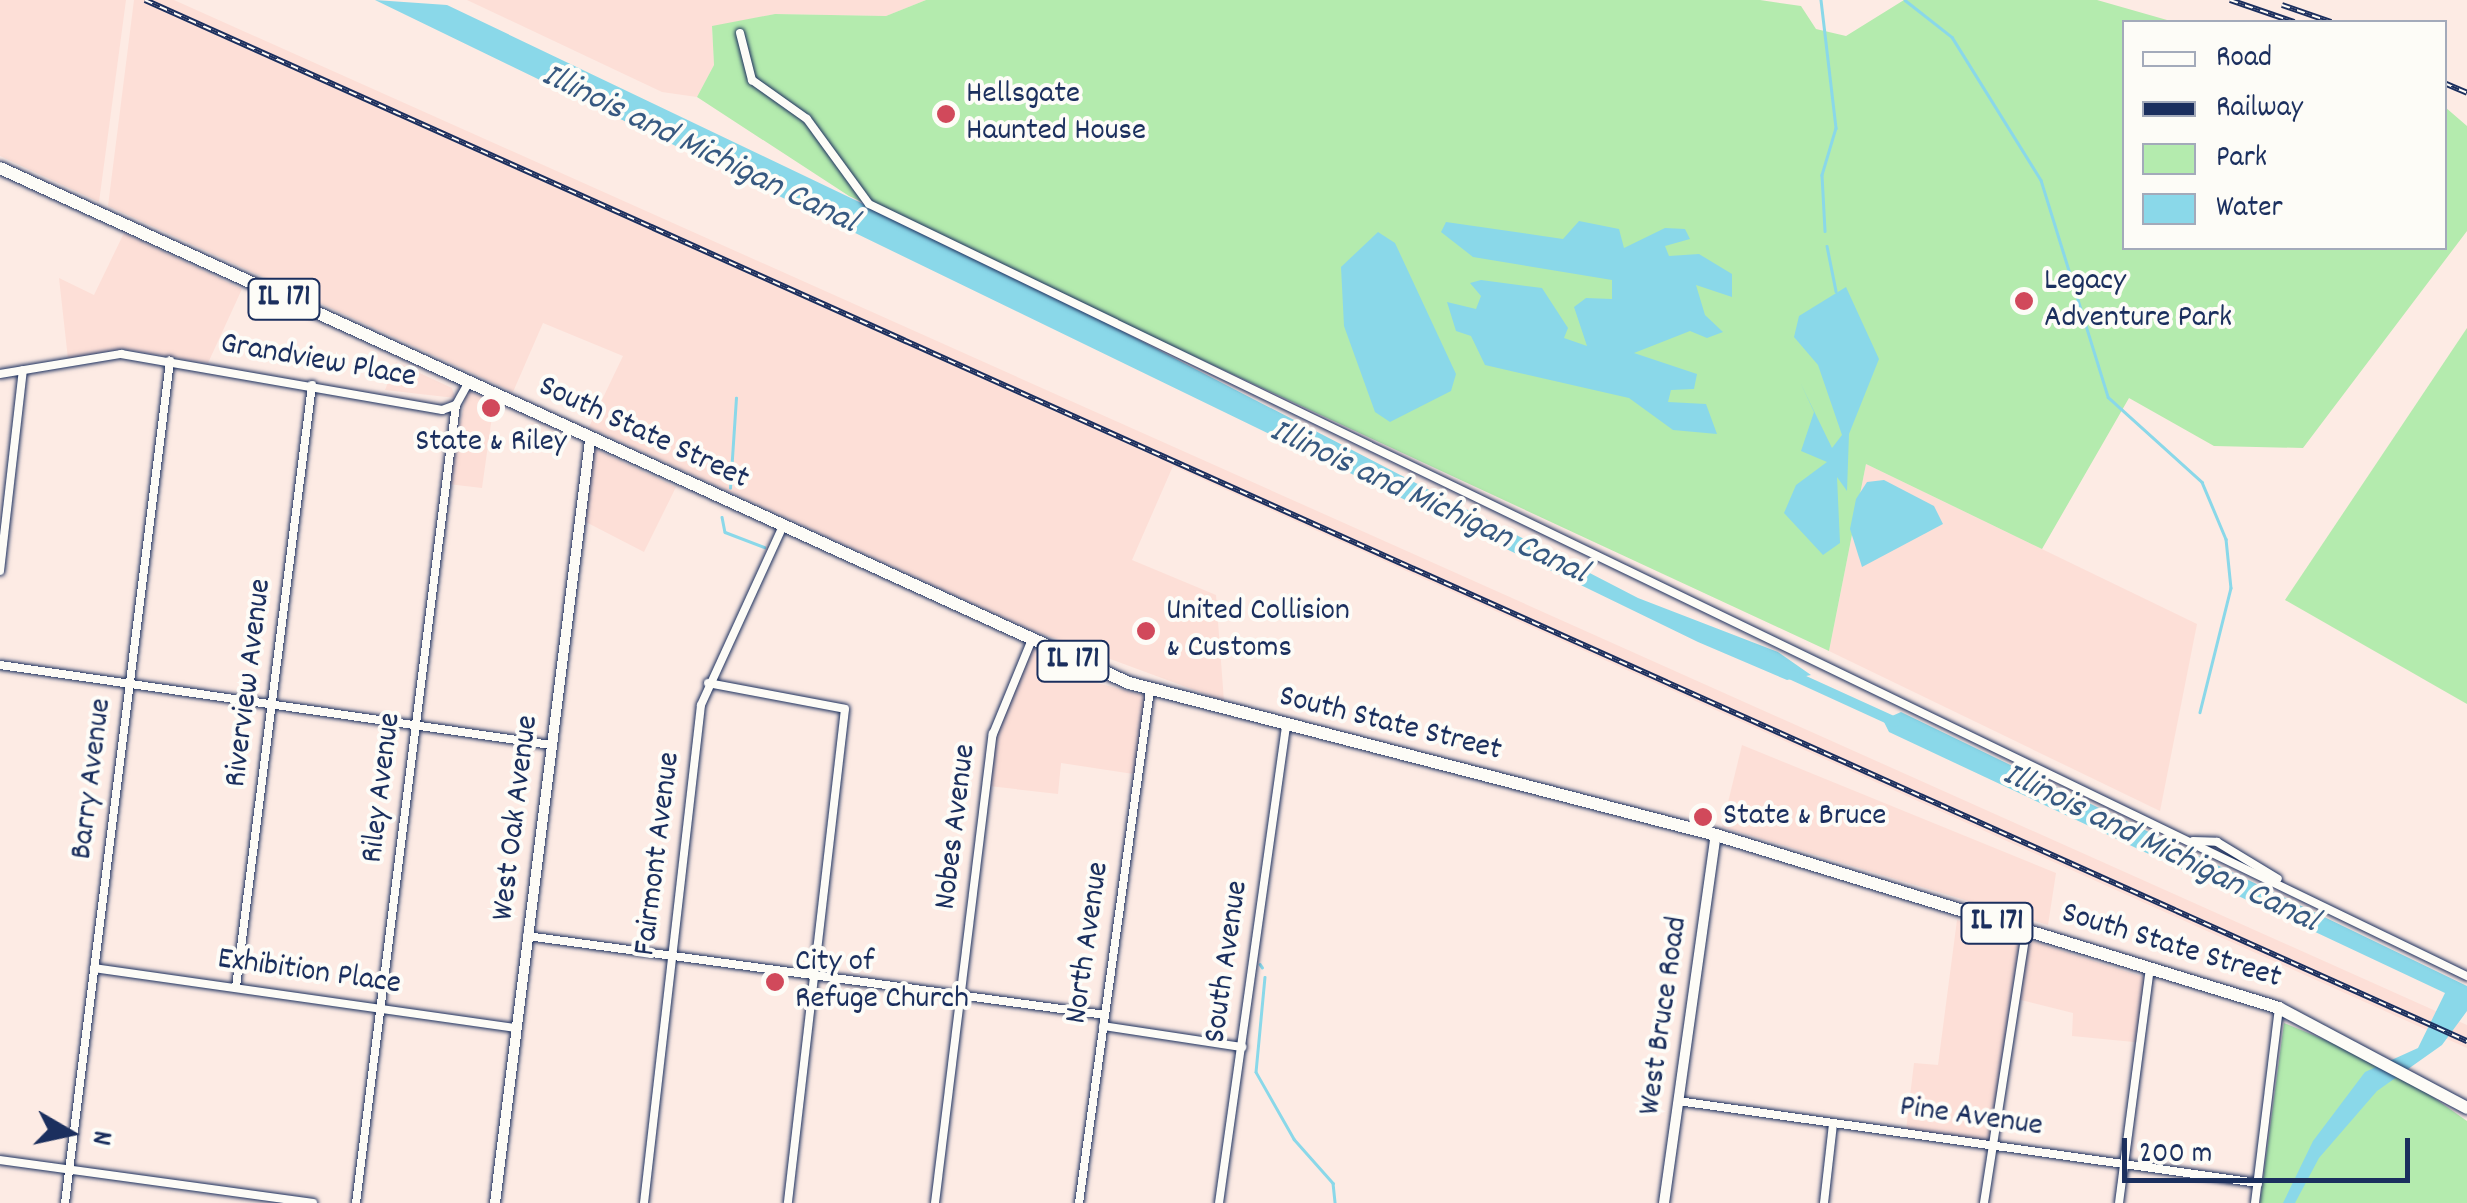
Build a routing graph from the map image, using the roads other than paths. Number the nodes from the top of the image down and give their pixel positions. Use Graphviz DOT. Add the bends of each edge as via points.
graph roads {
  1 [pos="740,33"];
  2 [pos="0,168"];
  3 [pos="170,362"];
  4 [pos="23,370"];
  5 [pos="0,374"];
  6 [pos="468,383"];
  7 [pos="312,385"];
  8 [pos="456,405"];
  9 [pos="590,440"];
  10 [pos="782,528"];
  11 [pos="0,570"];
  12 [pos="1031,642"];
  13 [pos="0,665"];
  14 [pos="708,683"];
  15 [pos="129,690"];
  16 [pos="1150,690"];
  17 [pos="273,704"];
  18 [pos="417,724"];
  19 [pos="1286,729"];
  20 [pos="550,745"];
  21 [pos="1716,835"];
  22 [pos="2189,841"];
  23 [pos="2281,882"];
  24 [pos="2026,932"];
  25 [pos="528,936"];
  26 [pos="672,956"];
  27 [pos="94,968"];
  28 [pos="2150,969"];
  29 [pos="814,975"];
  30 [pos="2467,976"];
  31 [pos="236,987"];
  32 [pos="961,995"];
  33 [pos="380,1008"];
  34 [pos="2279,1008"];
  35 [pos="1105,1015"];
  36 [pos="1103,1026"];
  37 [pos="516,1028"];
  38 [pos="1242,1047"];
  39 [pos="1678,1101"];
  40 [pos="2467,1108"];
  41 [pos="1834,1124"];
  42 [pos="1992,1146"];
  43 [pos="0,1160"];
  44 [pos="2125,1164"];
  45 [pos="69,1169"];
  46 [pos="2258,1183"];
  47 [pos="65,1203"];
  48 [pos="312,1203"];
  49 [pos="356,1203"];
  50 [pos="495,1203"];
  51 [pos="644,1203"];
  52 [pos="788,1203"];
  53 [pos="935,1203"];
  54 [pos="1079,1203"];
  55 [pos="1220,1203"];
  56 [pos="1664,1203"];
  57 [pos="1824,1203"];
  58 [pos="1984,1203"];
  59 [pos="2120,1203"];
  60 [pos="2255,1203"];
  1 -- 22 [label="street" via="752,80 807,119 869,204"];
  2 -- 6 [label="main road, South State Street / IL 171"];
  3 -- 4 [label="street, Grandview Place" via="121,354"];
  3 -- 7 [label="street, Grandview Place"];
  3 -- 15 [label="street, Barry Avenue"];
  4 -- 5 [label="street, Grandview Place"];
  4 -- 11 [label="street"];
  6 -- 8 [label="street, Riley Avenue"];
  6 -- 9 [label="main road, South State Street / IL 171"];
  7 -- 8 [label="street, Grandview Place"];
  7 -- 17 [label="street, Riverview Avenue"];
  8 -- 18 [label="street, Riley Avenue"];
  9 -- 10 [label="main road, South State Street / IL 171"];
  9 -- 20 [label="street, West Oak Avenue"];
  10 -- 12 [label="main road, South State Street / IL 171"];
  10 -- 14 [label="street, Fairmont Avenue"];
  12 -- 16 [label="main road, South State Street / IL 171"];
  12 -- 32 [label="street, Nobes Avenue" via="993,734"];
  13 -- 15 [label="street"];
  14 -- 26 [label="street, Fairmont Avenue"];
  14 -- 29 [label="street" via="845,709"];
  15 -- 17 [label="street"];
  15 -- 27 [label="street, Barry Avenue"];
  16 -- 19 [label="main road, South State Street / IL 171"];
  16 -- 35 [label="street, North Avenue"];
  17 -- 18 [label="street"];
  17 -- 31 [label="street, Riverview Avenue"];
  18 -- 20 [label="street"];
  18 -- 33 [label="street, Riley Avenue"];
  19 -- 21 [label="main road, South State Street / IL 171"];
  19 -- 38 [label="street, South Avenue"];
  20 -- 25 [label="street, West Oak Avenue"];
  21 -- 24 [label="main road, South State Street / IL 171"];
  21 -- 39 [label="street, West Bruce Road"];
  22 -- 23 [label="street"];
  22 -- 23 [label="street" via="2218,842"];
  23 -- 30 [label="street"];
  24 -- 28 [label="main road, South State Street / IL 171"];
  24 -- 42 [label="street"];
  25 -- 26 [label="street"];
  25 -- 37 [label="street, West Oak Avenue"];
  26 -- 29 [label="street"];
  26 -- 51 [label="street, Fairmont Avenue"];
  27 -- 31 [label="street, Exhibition Place"];
  27 -- 45 [label="street, Barry Avenue"];
  28 -- 34 [label="main road, South State Street / IL 171"];
  28 -- 44 [label="street"];
  29 -- 32 [label="street"];
  29 -- 52 [label="street"];
  31 -- 33 [label="street, Exhibition Place"];
  32 -- 35 [label="street"];
  32 -- 53 [label="street, Nobes Avenue"];
  33 -- 37 [label="street, Exhibition Place"];
  33 -- 49 [label="street, Riley Avenue"];
  34 -- 40 [label="main road, South State Street / IL 171" via="2393,1061"];
  34 -- 46 [label="street"];
  35 -- 36 [label="street, North Avenue"];
  36 -- 38 [label="street"];
  36 -- 54 [label="street, North Avenue"];
  37 -- 50 [label="street, West Oak Avenue"];
  38 -- 55 [label="street, South Avenue"];
  39 -- 41 [label="street, Pine Avenue"];
  39 -- 56 [label="street, West Bruce Road"];
  41 -- 42 [label="street, Pine Avenue"];
  41 -- 57 [label="street"];
  42 -- 44 [label="street, Pine Avenue"];
  42 -- 58 [label="street"];
  43 -- 45 [label="street"];
  44 -- 46 [label="street, Pine Avenue"];
  44 -- 59 [label="street"];
  45 -- 47 [label="street, Barry Avenue"];
  45 -- 48 [label="street"];
  46 -- 60 [label="street"];
}
